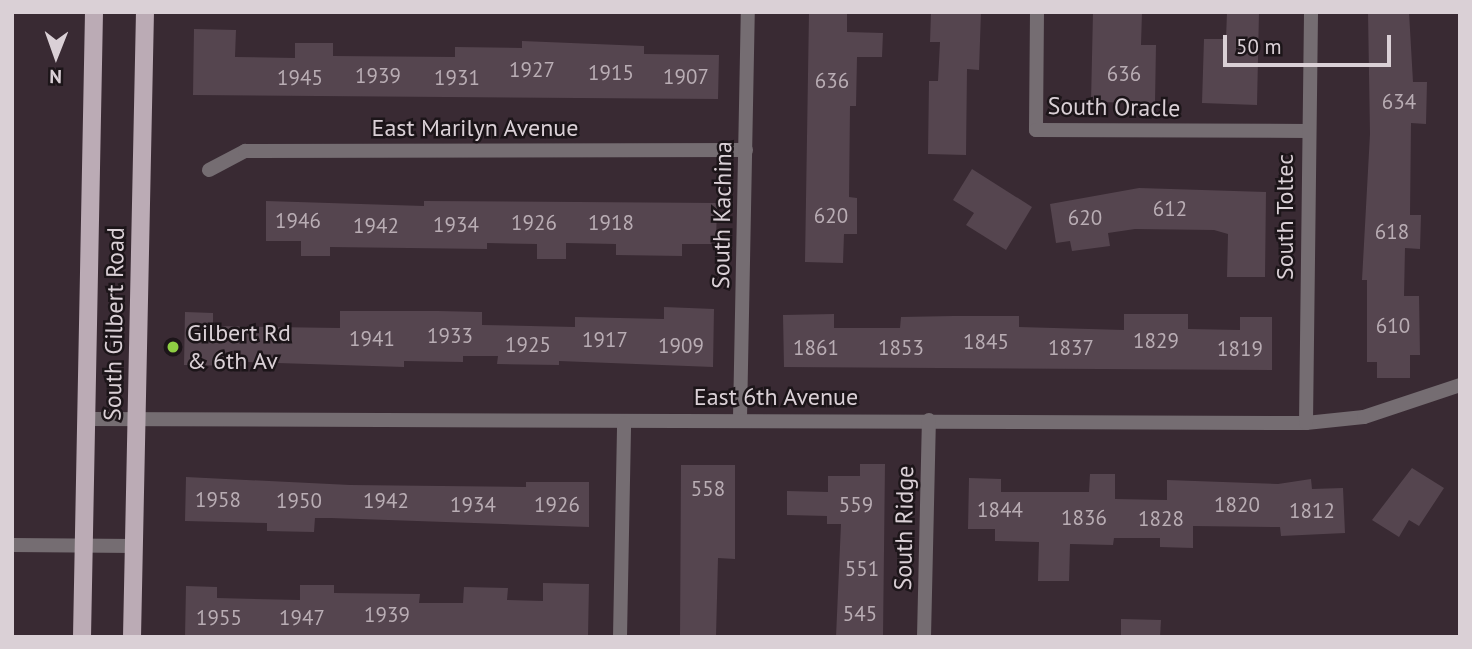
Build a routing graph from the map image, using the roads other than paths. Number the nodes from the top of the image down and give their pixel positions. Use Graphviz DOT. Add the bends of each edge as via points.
graph roads {
  1 [pos="93,12"];
  2 [pos="145,12"];
  3 [pos="748,12"];
  4 [pos="1037,12"];
  5 [pos="1311,12"];
  6 [pos="1308,131"];
  7 [pos="746,150"];
  8 [pos="209,170"];
  9 [pos="1460,385"];
  10 [pos="740,418"];
  11 [pos="87,419"];
  12 [pos="137,420"];
  13 [pos="929,420"];
  14 [pos="624,423"];
  15 [pos="1306,423"];
  16 [pos="12,545"];
  17 [pos="83,546"];
  18 [pos="135,546"];
  19 [pos="82,637"];
  20 [pos="132,637"];
  21 [pos="620,637"];
  22 [pos="924,637"];
  1 -- 11 [label="main road, South Gilbert Road"];
  2 -- 12 [label="main road, South Gilbert Road"];
  3 -- 7 [label="street, South Kachina"];
  4 -- 6 [label="street, South Oracle" via="1036,130"];
  5 -- 6 [label="street, South Toltec"];
  6 -- 15 [label="street, South Toltec"];
  7 -- 8 [label="street, East Marilyn Avenue" via="245,151"];
  7 -- 10 [label="street, South Kachina"];
  9 -- 15 [label="street, East 6th Avenue" via="1364,417"];
  10 -- 13 [label="street, East 6th Avenue"];
  10 -- 14 [label="street, East 6th Avenue"];
  11 -- 12 [label="street, East 6th Avenue"];
  11 -- 17 [label="main road, South Gilbert Road"];
  12 -- 14 [label="street, East 6th Avenue"];
  12 -- 18 [label="main road, South Gilbert Road"];
  13 -- 15 [label="street, East 6th Avenue"];
  13 -- 22 [label="street, South Ridge"];
  14 -- 21 [label="street"];
  16 -- 17 [label="street"];
  17 -- 18 [label="street"];
  17 -- 19 [label="main road, South Gilbert Road"];
  18 -- 20 [label="main road, South Gilbert Road"];
}
